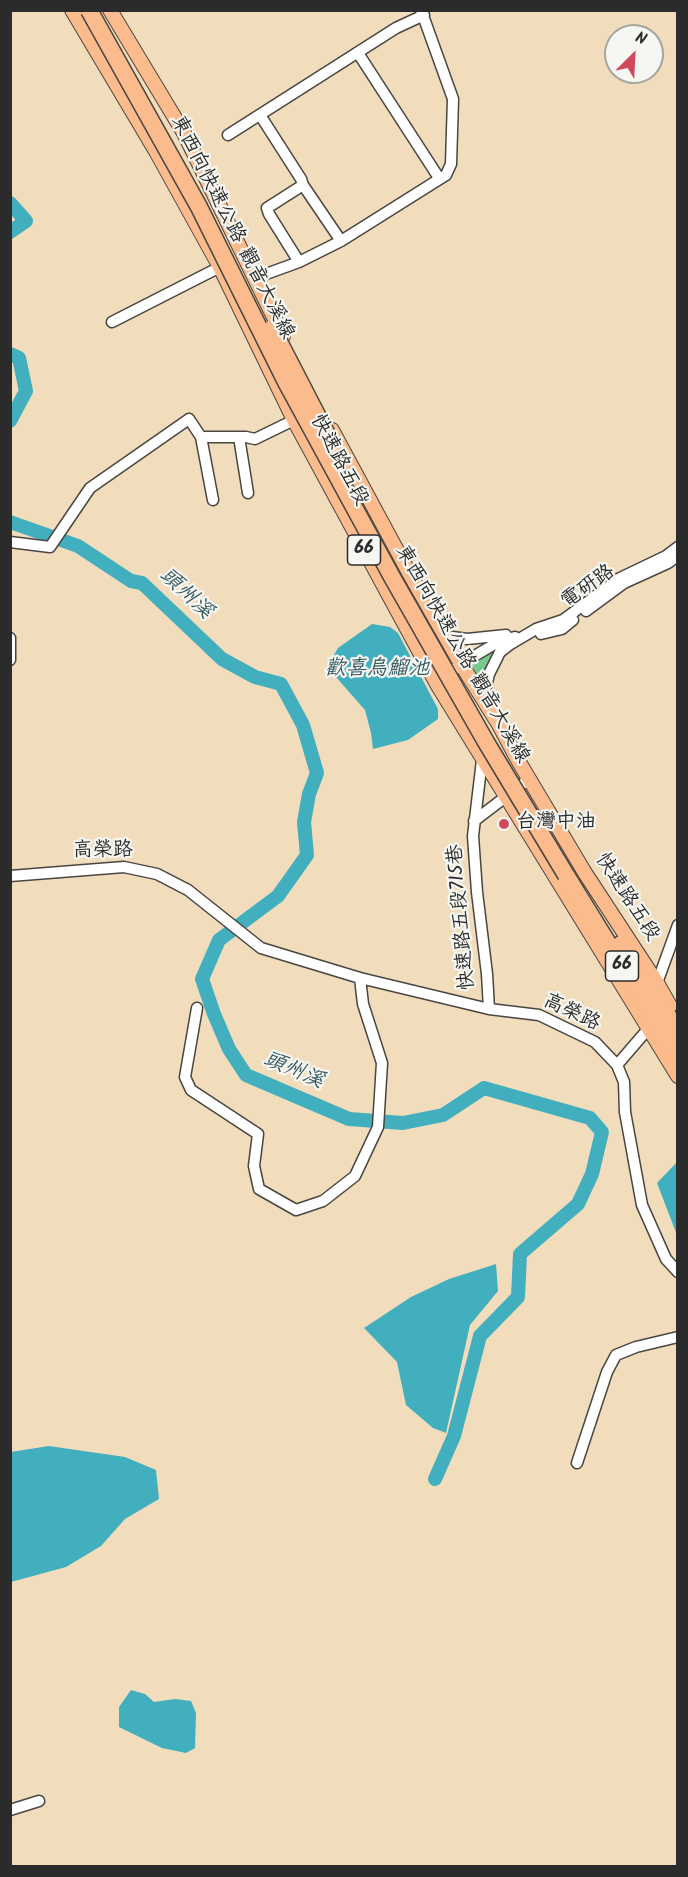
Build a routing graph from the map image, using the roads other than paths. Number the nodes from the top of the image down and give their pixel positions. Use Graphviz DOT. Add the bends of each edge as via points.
graph roads {
  1 [pos="72,10"];
  2 [pos="88,10"];
  3 [pos="100,10"];
  4 [pos="110,10"];
  5 [pos="423,13"];
  6 [pos="358,53"];
  7 [pos="260,115"];
  8 [pos="228,135"];
  9 [pos="440,178"];
  10 [pos="303,185"];
  11 [pos="341,241"];
  12 [pos="300,262"];
  13 [pos="220,267"];
  14 [pos="255,278"];
  15 [pos="112,322"];
  16 [pos="294,420"];
  17 [pos="201,437"];
  18 [pos="239,437"];
  19 [pos="248,493"];
  20 [pos="213,500"];
  21 [pos="10,542"];
  22 [pos="678,547"];
  23 [pos="678,556"];
  24 [pos="445,636"];
  25 [pos="522,637"];
  26 [pos="10,638"];
  27 [pos="10,660"];
  28 [pos="461,664"];
  29 [pos="437,684"];
  30 [pos="483,699"];
  31 [pos="482,760"];
  32 [pos="529,779"];
  33 [pos="506,795"];
  34 [pos="474,821"];
  35 [pos="10,876"];
  36 [pos="678,925"];
  37 [pos="360,978"];
  38 [pos="657,983"];
  39 [pos="197,1008"];
  40 [pos="489,1009"];
  41 [pos="678,1018"];
  42 [pos="648,1029"];
  43 [pos="678,1031"];
  44 [pos="678,1057"];
  45 [pos="617,1065"];
  46 [pos="678,1076"];
  47 [pos="678,1272"];
  48 [pos="678,1337"];
  49 [pos="577,1463"];
  50 [pos="39,1801"];
  51 [pos="10,1810"];
  1 -- 13 [label="main road, 快速路五段 / 66"];
  2 -- 44 [label="highway, 東西向快速公路 觀音大溪線 / 66, bridge" via="199,207 286,382 392,577 539,831"];
  3 -- 43 [label="highway, 東西向快速公路 觀音大溪線 / 66, bridge" via="174,139 401,573 575,871"];
  4 -- 14 [label="main road, 快速路五段 / 66" via="184,133"];
  5 -- 6 [label="street"];
  5 -- 9 [label="street" via="453,99 451,164"];
  6 -- 7 [label="street"];
  6 -- 9 [label="street"];
  7 -- 8 [label="street"];
  7 -- 10 [label="street"];
  9 -- 11 [label="street"];
  10 -- 11 [label="street"];
  10 -- 12 [label="street" via="267,208"];
  11 -- 12 [label="street"];
  12 -- 14 [label="street"];
  13 -- 15 [label="street"];
  13 -- 16 [label="main road, 快速路五段 / 66"];
  14 -- 24 [label="main road, 快速路五段 / 66" via="302,375"];
  16 -- 18 [label="street" via="255,439"];
  16 -- 29 [label="main road, 快速路五段 / 66"];
  17 -- 18 [label="street"];
  17 -- 20 [label="street"];
  17 -- 21 [label="street" via="189,419 90,488 50,547"];
  18 -- 19 [label="street"];
  22 -- 25 [label="street, 電研路" via="620,578 563,620"];
  23 -- 25 [label="street, 電研路" via="624,583 562,629"];
  24 -- 25 [label="street"];
  24 -- 28 [label="main road, 快速路五段 / 66"];
  25 -- 28 [label="street, 電研路" via="498,642"];
  25 -- 30 [label="street, 電研路" via="500,652"];
  26 -- 27 [label="street"];
  28 -- 29 [label="street, 電研路"];
  28 -- 30 [label="main road, 快速路五段 / 66"];
  29 -- 31 [label="main road, 快速路五段 / 66"];
  30 -- 32 [label="main road, 快速路五段 / 66"];
  31 -- 33 [label="main road, 快速路五段 / 66"];
  31 -- 34 [label="street, 快速路五段715巷"];
  32 -- 33 [label="street, 快速路五段715巷"];
  32 -- 38 [label="main road, 快速路五段 / 66"];
  33 -- 34 [label="street, 快速路五段715巷"];
  33 -- 42 [label="main road, 快速路五段 / 66"];
  34 -- 40 [label="street, 快速路五段715巷"];
  35 -- 37 [label="street, 高榮路" via="103,867 156,873 180,885 261,948"];
  36 -- 38 [label="street"];
  37 -- 39 [label="street" via="363,1004 382,1063 378,1127 355,1176 323,1201 296,1209 259,1189 254,1166 258,1134 191,1090 185,1077"];
  37 -- 40 [label="street, 高榮路"];
  38 -- 41 [label="main road, 快速路五段 / 66"];
  40 -- 45 [label="street, 高榮路" via="539,1015 595,1042"];
  42 -- 45 [label="street"];
  42 -- 46 [label="main road, 快速路五段 / 66"];
  45 -- 47 [label="street, 高榮路" via="624,1082 625,1113 642,1205 666,1259"];
  48 -- 49 [label="street" via="616,1355"];
  50 -- 51 [label="street"];
}
